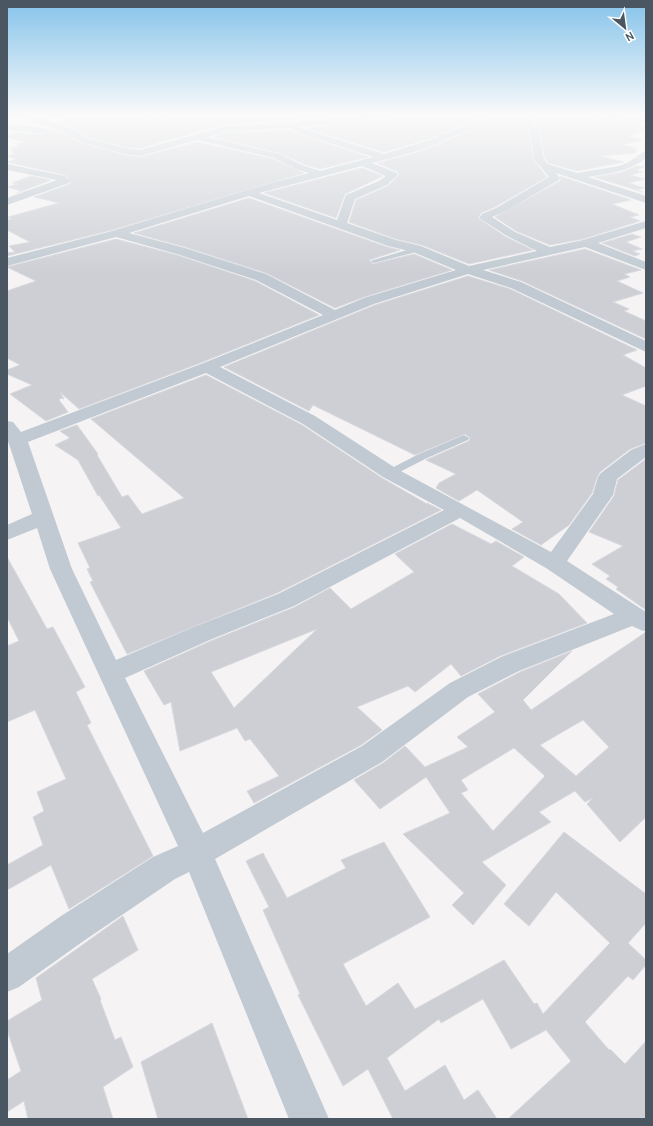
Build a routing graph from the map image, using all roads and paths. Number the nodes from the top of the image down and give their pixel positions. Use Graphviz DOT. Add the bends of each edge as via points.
graph roads {
  1 [pos="15,169"];
  2 [pos="304,169"];
  3 [pos="339,169"];
  4 [pos="376,169"];
  5 [pos="547,169"];
  6 [pos="552,169"];
  7 [pos="614,169"];
  8 [pos="320,174"];
  9 [pos="575,177"];
  10 [pos="249,193"];
  11 [pos="646,200"];
  12 [pos="7,202"];
  13 [pos="646,224"];
  14 [pos="341,225"];
  15 [pos="116,233"];
  16 [pos="586,243"];
  17 [pos="417,250"];
  18 [pos="550,252"];
  19 [pos="374,261"];
  20 [pos="7,262"];
  21 [pos="646,266"];
  22 [pos="468,270"];
  23 [pos="335,315"];
  24 [pos="646,347"];
  25 [pos="207,367"];
  26 [pos="13,433"];
  27 [pos="464,438"];
  28 [pos="646,450"];
  29 [pos="390,473"];
  30 [pos="460,510"];
  31 [pos="43,517"];
  32 [pos="7,533"];
  33 [pos="554,562"];
  34 [pos="640,620"];
  35 [pos="110,674"];
  36 [pos="197,853"];
  37 [pos="7,975"];
  38 [pos="309,1119"];
  1 -- 12 [label="street" via="61,178 64,181"];
  2 -- 8 [label="street"];
  3 -- 8 [label="street"];
  4 -- 14 [label="street" via="393,176 384,183 350,197"];
  5 -- 18 [label="street" via="554,179 485,218 510,234"];
  6 -- 9 [label="street"];
  7 -- 9 [label="street"];
  8 -- 10 [label="street"];
  9 -- 11 [label="street"];
  10 -- 14 [label="street"];
  10 -- 15 [label="street"];
  13 -- 16 [label="street"];
  14 -- 17 [label="street"];
  15 -- 20 [label="street"];
  15 -- 23 [label="street" via="261,277"];
  16 -- 18 [label="street"];
  16 -- 21 [label="street"];
  17 -- 19 [label="lane"];
  17 -- 22 [label="street"];
  18 -- 22 [label="street"];
  22 -- 23 [label="street" via="369,301"];
  22 -- 24 [label="street" via="516,285"];
  23 -- 25 [label="street"];
  25 -- 26 [label="street"];
  25 -- 29 [label="street" via="309,420"];
  26 -- 31 [label="street"];
  27 -- 29 [label="lane" via="421,456"];
  28 -- 33 [label="street" via="608,477 603,495"];
  29 -- 30 [label="street"];
  30 -- 33 [label="street"];
  30 -- 35 [label="street" via="286,600"];
  31 -- 32 [label="street"];
  31 -- 35 [label="street" via="61,568"];
  33 -- 34 [label="street"];
  34 -- 36 [label="street" via="510,664 459,690 372,754"];
  35 -- 36 [label="street"];
  36 -- 37 [label="street" via="164,868"];
  36 -- 38 [label="street"];
}
